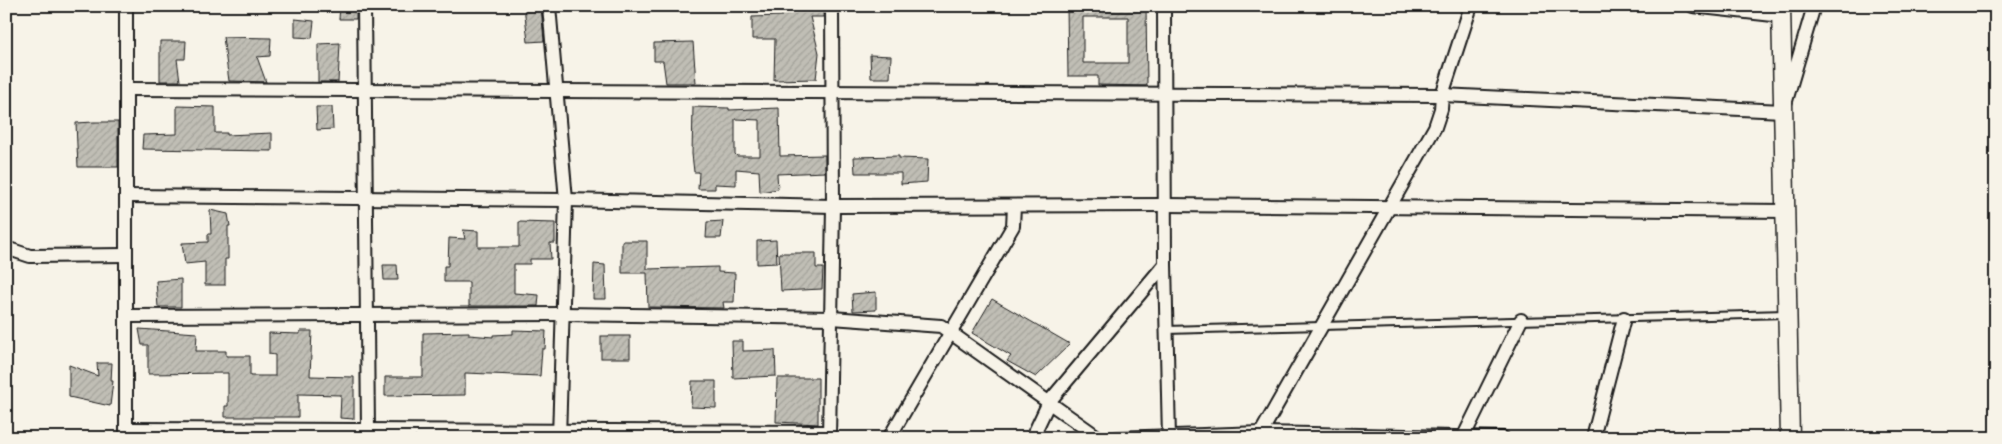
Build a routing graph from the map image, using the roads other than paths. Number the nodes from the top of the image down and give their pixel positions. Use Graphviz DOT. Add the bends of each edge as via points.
graph roads {
  1 [pos="126,6"];
  2 [pos="364,6"];
  3 [pos="549,6"];
  4 [pos="832,6"];
  5 [pos="1164,6"];
  6 [pos="1471,6"];
  7 [pos="1693,6"];
  8 [pos="1814,6"];
  9 [pos="1781,11"];
  10 [pos="126,90"];
  11 [pos="365,90"];
  12 [pos="557,91"];
  13 [pos="832,92"];
  14 [pos="1163,94"];
  15 [pos="1442,95"];
  16 [pos="1784,111"];
  17 [pos="126,196"];
  18 [pos="365,198"];
  19 [pos="566,200"];
  20 [pos="1166,205"];
  21 [pos="833,206"];
  22 [pos="1014,206"];
  23 [pos="1390,207"];
  24 [pos="1785,211"];
  25 [pos="6,248"];
  26 [pos="126,255"];
  27 [pos="1165,264"];
  28 [pos="562,314"];
  29 [pos="1787,314"];
  30 [pos="367,315"];
  31 [pos="126,316"];
  32 [pos="832,318"];
  33 [pos="1624,318"];
  34 [pos="1520,320"];
  35 [pos="1324,325"];
  36 [pos="1166,330"];
  37 [pos="950,333"];
  38 [pos="1049,402"];
  39 [pos="368,430"];
  40 [pos="126,434"];
  41 [pos="559,434"];
  42 [pos="829,435"];
  43 [pos="1259,435"];
  44 [pos="1362,436"];
  45 [pos="1169,437"];
  46 [pos="1463,437"];
  47 [pos="889,438"];
  48 [pos="1032,438"];
  49 [pos="1099,438"];
  50 [pos="1116,438"];
  51 [pos="1503,438"];
  52 [pos="1593,438"];
  53 [pos="1790,438"];
  1 -- 10 [label="street"];
  2 -- 11 [label="street"];
  3 -- 12 [label="street"];
  4 -- 13 [label="street"];
  5 -- 14 [label="street"];
  6 -- 15 [label="street"];
  7 -- 9 [label="street"];
  8 -- 16 [label="street"];
  9 -- 16 [label="street"];
  10 -- 11 [label="street"];
  10 -- 17 [label="street"];
  11 -- 12 [label="street"];
  11 -- 18 [label="street"];
  12 -- 13 [label="street"];
  12 -- 19 [label="street"];
  13 -- 14 [label="street"];
  13 -- 21 [label="street"];
  14 -- 15 [label="street"];
  14 -- 20 [label="street"];
  15 -- 16 [label="street"];
  15 -- 23 [label="street" via="1435,127"];
  16 -- 24 [label="street"];
  17 -- 18 [label="street"];
  17 -- 26 [label="street"];
  18 -- 19 [label="street"];
  18 -- 30 [label="street"];
  19 -- 21 [label="street"];
  19 -- 28 [label="street"];
  20 -- 22 [label="street"];
  20 -- 23 [label="street"];
  20 -- 27 [label="street"];
  21 -- 22 [label="street"];
  21 -- 32 [label="street"];
  22 -- 37 [label="street" via="1013,226"];
  23 -- 24 [label="street"];
  23 -- 35 [label="street"];
  24 -- 29 [label="street"];
  25 -- 26 [label="street" via="30,256"];
  26 -- 31 [label="street"];
  27 -- 36 [label="street"];
  27 -- 38 [label="street"];
  28 -- 30 [label="street"];
  28 -- 32 [label="street"];
  28 -- 41 [label="street"];
  29 -- 33 [label="lane"];
  29 -- 53 [label="street"];
  30 -- 31 [label="street"];
  30 -- 39 [label="street"];
  31 -- 40 [label="street"];
  32 -- 37 [label="street" via="941,326"];
  32 -- 42 [label="street"];
  33 -- 34 [label="lane"];
  33 -- 52 [label="street"];
  34 -- 35 [label="lane"];
  34 -- 46 [label="street"];
  35 -- 36 [label="lane"];
  35 -- 43 [label="street"];
  36 -- 45 [label="street"];
  37 -- 38 [label="street"];
  37 -- 47 [label="street"];
  38 -- 48 [label="street"];
  38 -- 49 [label="street"];
  39 -- 40 [label="street"];
  39 -- 41 [label="street"];
  41 -- 42 [label="street"];
  43 -- 44 [label="street"];
  43 -- 45 [label="street"];
  44 -- 46 [label="street"];
  45 -- 50 [label="street"];
  46 -- 51 [label="street"];
}
